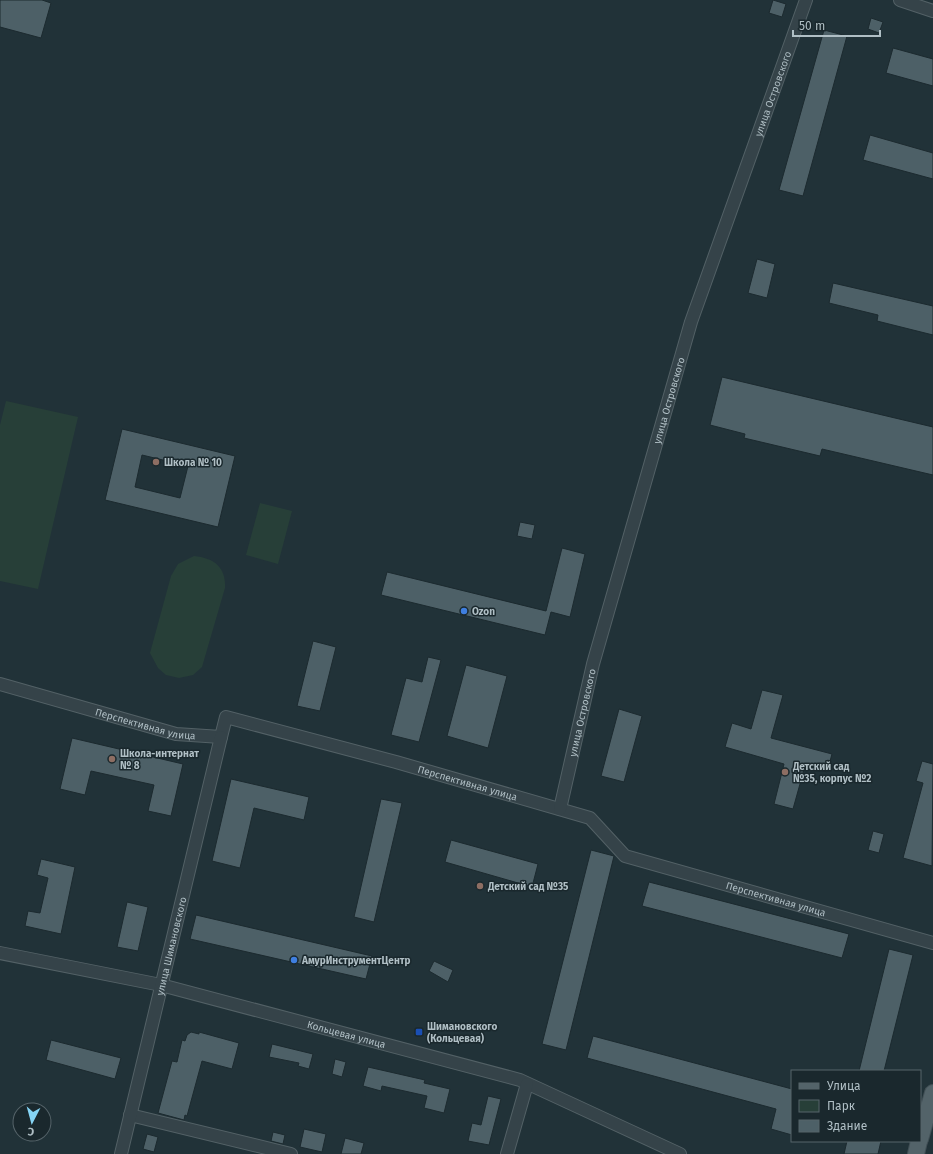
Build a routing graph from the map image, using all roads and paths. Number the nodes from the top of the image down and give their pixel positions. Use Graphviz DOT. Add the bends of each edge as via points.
graph roads {
  1 [pos="806,0"];
  2 [pos="900,0"];
  3 [pos="933,11"];
  4 [pos="0,684"];
  5 [pos="221,737"];
  6 [pos="560,809"];
  7 [pos="933,943"];
  8 [pos="0,953"];
  9 [pos="161,985"];
  10 [pos="527,1084"];
  11 [pos="933,1093"];
  12 [pos="130,1115"];
  13 [pos="921,1136"];
  14 [pos="919,1142"];
  15 [pos="121,1154"];
  16 [pos="291,1154"];
  17 [pos="507,1154"];
  18 [pos="680,1154"];
  19 [pos="916,1154"];
  1 -- 6 [label="street, улица Островского" via="691,322 593,664"];
  2 -- 3 [label="street"];
  4 -- 5 [label="street, Перспективная улица" via="176,734"];
  5 -- 6 [label="street, Перспективная улица" via="226,717"];
  5 -- 9 [label="street, улица Шимановского"];
  6 -- 7 [label="street, Перспективная улица" via="590,818 625,856"];
  8 -- 9 [label="street, Кольцевая улица"];
  9 -- 10 [label="street, Кольцевая улица" via="366,1038"];
  9 -- 12 [label="street, улица Шимановского"];
  10 -- 17 [label="street"];
  10 -- 18 [label="street, Кольцевая улица"];
  11 -- 13 [label="main road"];
  12 -- 15 [label="street, улица Шимановского"];
  12 -- 16 [label="street"];
  14 -- 19 [label="main road"];
}
